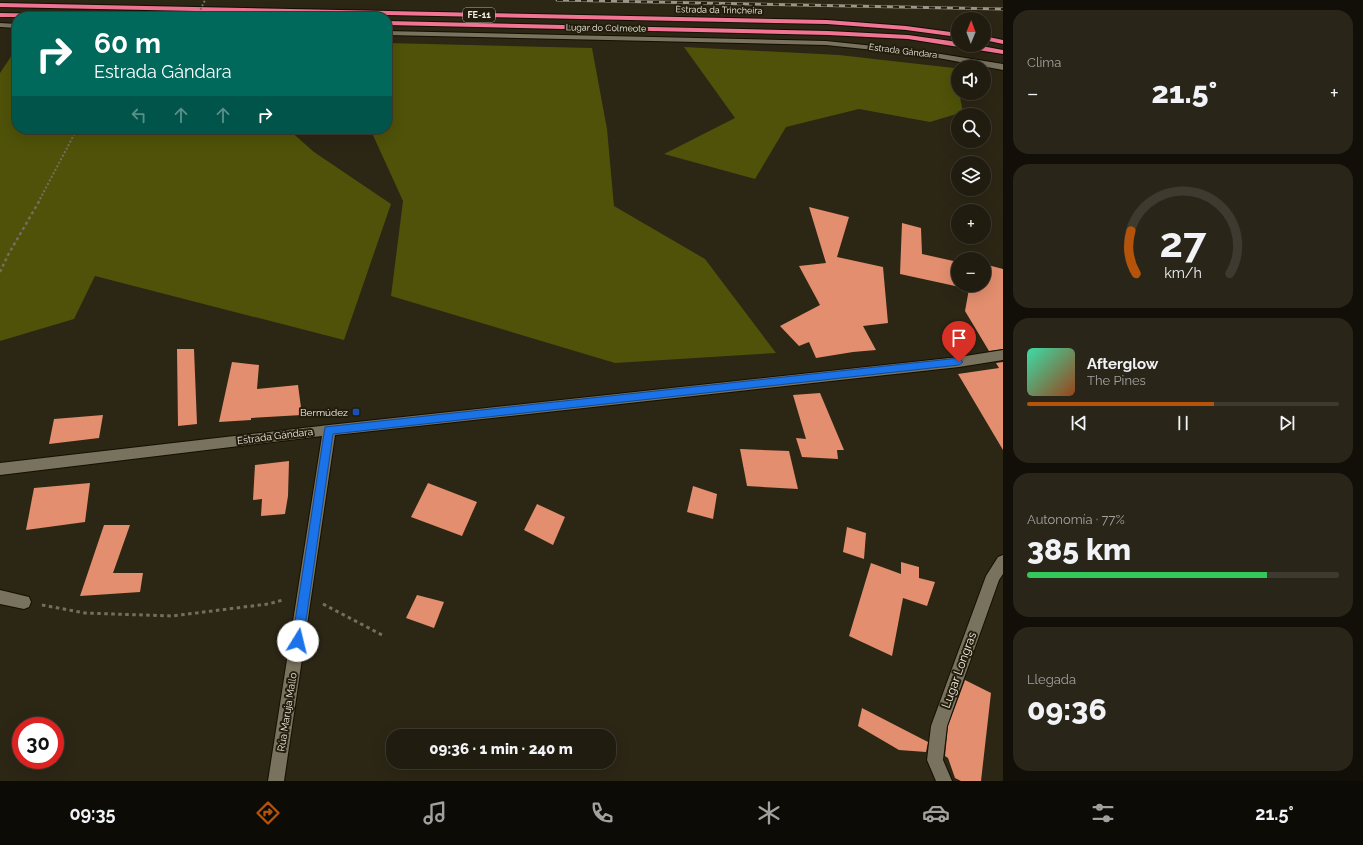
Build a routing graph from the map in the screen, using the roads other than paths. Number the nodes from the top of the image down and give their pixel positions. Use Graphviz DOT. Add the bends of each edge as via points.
graph roads {
  1 [pos="0,5"];
  2 [pos="341,12"];
  3 [pos="392,13"];
  4 [pos="0,15"];
  5 [pos="12,15"];
  6 [pos="392,23"];
  7 [pos="0,25"];
  8 [pos="12,26"];
  9 [pos="392,33"];
  10 [pos="951,34"];
  11 [pos="991,39"];
  12 [pos="1003,42"];
  13 [pos="826,43"];
  14 [pos="951,43"];
  15 [pos="991,50"];
  16 [pos="1003,52"];
  17 [pos="1003,67"];
  18 [pos="1003,355"];
  19 [pos="328,430"];
  20 [pos="0,469"];
  21 [pos="1003,562"];
  22 [pos="0,596"];
  23 [pos="24,602"];
  24 [pos="276,781"];
  25 [pos="944,781"];
  1 -- 2 [label="highway, Estrada da Trincheira / FE-11"];
  3 -- 10 [label="highway, Estrada da Trincheira / FE-11" via="827,22"];
  4 -- 5 [label="highway"];
  6 -- 14 [label="highway, Estrada da Trincheira / FE-11" via="828,32 908,37"];
  7 -- 8 [label="street"];
  9 -- 13 [label="street, Lugar do Colmeote"];
  11 -- 12 [label="highway"];
  13 -- 17 [label="street, Estrada Gándara" via="922,53"];
  15 -- 16 [label="highway"];
  18 -- 19 [label="street, Estrada Gándara" via="959,362"];
  19 -- 20 [label="street, Estrada Gándara"];
  19 -- 24 [label="street, Rúa Maruja Mallo"];
  21 -- 25 [label="street, Lugar Longras" via="993,576 939,726 935,760"];
  22 -- 23 [label="street"];
}
